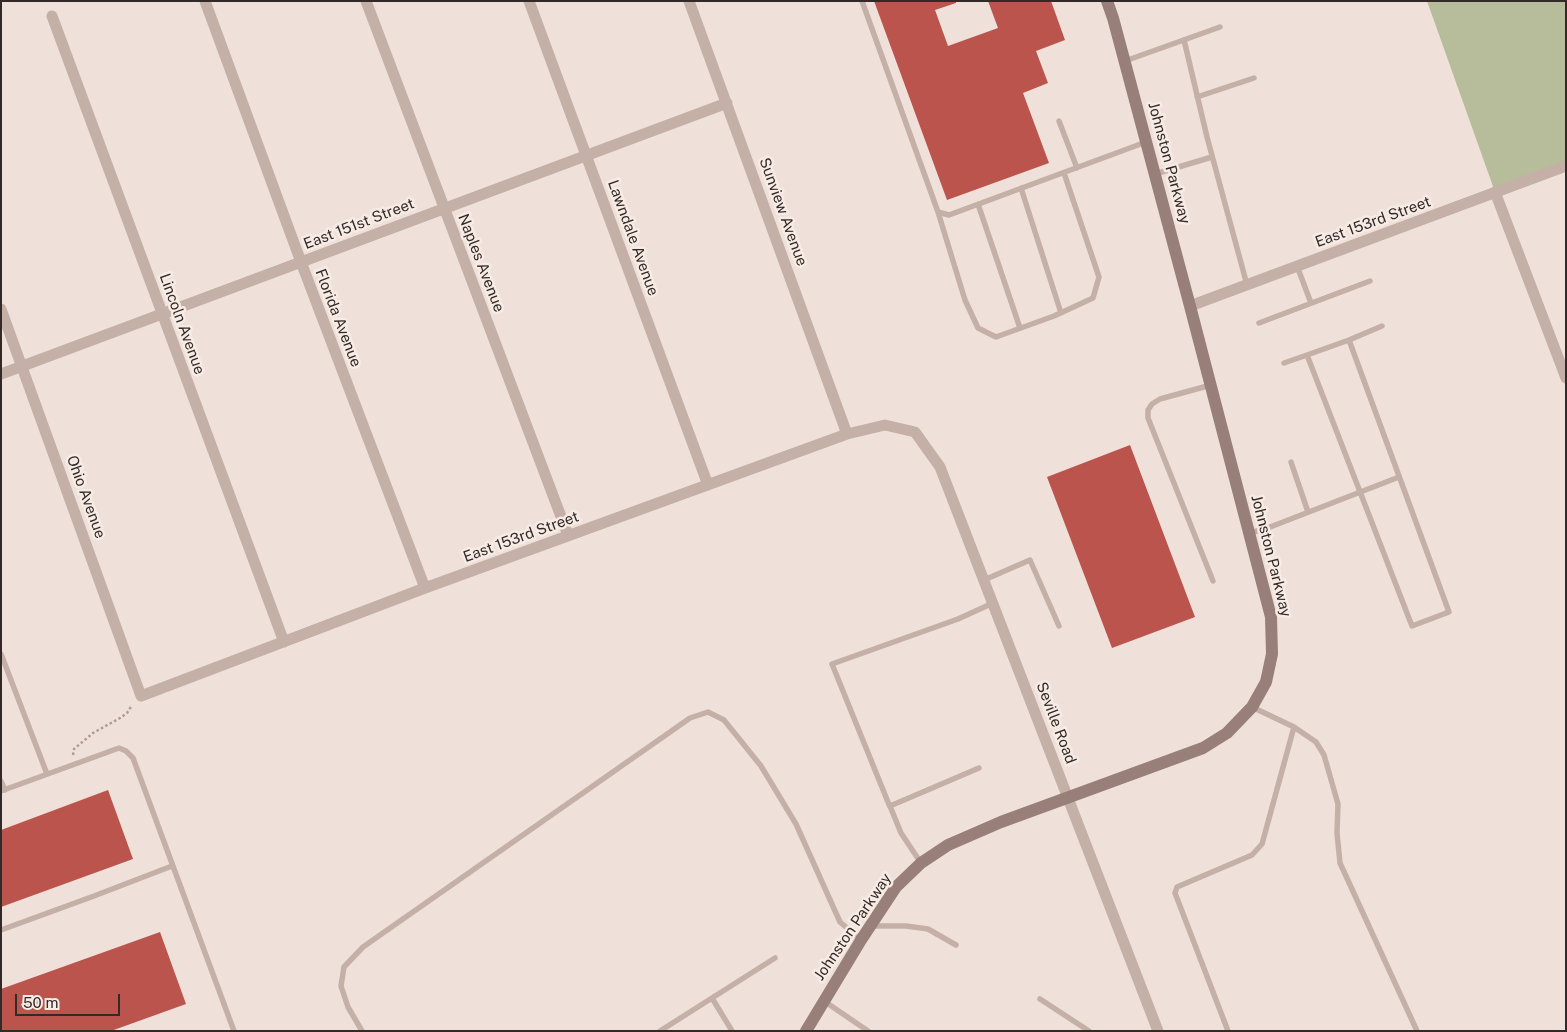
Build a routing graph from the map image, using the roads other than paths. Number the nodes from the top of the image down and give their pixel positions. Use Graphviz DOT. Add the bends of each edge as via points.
graph roads {
  1 [pos="205,1"];
  2 [pos="366,1"];
  3 [pos="529,1"];
  4 [pos="689,1"];
  5 [pos="862,1"];
  6 [pos="1107,1"];
  7 [pos="52,16"];
  8 [pos="1220,27"];
  9 [pos="1184,40"];
  10 [pos="1125,61"];
  11 [pos="1254,78"];
  12 [pos="1198,97"];
  13 [pos="727,103"];
  14 [pos="1059,121"];
  15 [pos="1146,142"];
  16 [pos="587,155"];
  17 [pos="1212,157"];
  18 [pos="1566,166"];
  19 [pos="1077,168"];
  20 [pos="1064,172"];
  21 [pos="1155,174"];
  22 [pos="1021,188"];
  23 [pos="1495,192"];
  24 [pos="978,204"];
  25 [pos="444,208"];
  26 [pos="938,212"];
  27 [pos="301,262"];
  28 [pos="1297,266"];
  29 [pos="1370,281"];
  30 [pos="1247,285"];
  31 [pos="1311,304"];
  32 [pos="1190,306"];
  33 [pos="1,309"];
  34 [pos="162,312"];
  35 [pos="1061,313"];
  36 [pos="1259,323"];
  37 [pos="1382,326"];
  38 [pos="1020,328"];
  39 [pos="1349,340"];
  40 [pos="1307,355"];
  41 [pos="1284,363"];
  42 [pos="22,366"];
  43 [pos="1,374"];
  44 [pos="1566,378"];
  45 [pos="1211,385"];
  46 [pos="915,432"];
  47 [pos="847,434"];
  48 [pos="1291,462"];
  49 [pos="1399,477"];
  50 [pos="708,485"];
  51 [pos="1360,492"];
  52 [pos="1308,512"];
  53 [pos="1249,533"];
  54 [pos="568,535"];
  55 [pos="984,580"];
  56 [pos="1213,581"];
  57 [pos="425,588"];
  58 [pos="993,603"];
  59 [pos="1059,626"];
  60 [pos="284,642"];
  61 [pos="1,654"];
  62 [pos="138,699"];
  63 [pos="1252,707"];
  64 [pos="1294,727"];
  65 [pos="979,768"];
  66 [pos="46,774"];
  67 [pos="1,781"];
  68 [pos="3,791"];
  69 [pos="1069,797"];
  70 [pos="890,807"];
  71 [pos="921,863"];
  72 [pos="172,866"];
  73 [pos="870,926"];
  74 [pos="1,930"];
  75 [pos="861,940"];
  76 [pos="956,945"];
  77 [pos="774,958"];
  78 [pos="712,998"];
  79 [pos="1040,999"];
  80 [pos="824,1001"];
  81 [pos="234,1031"];
  82 [pos="362,1031"];
  83 [pos="660,1031"];
  84 [pos="732,1031"];
  85 [pos="806,1031"];
  86 [pos="868,1031"];
  87 [pos="1089,1031"];
  88 [pos="1158,1031"];
  89 [pos="1228,1031"];
  90 [pos="1417,1031"];
  1 -- 27 [label="street, Florida Avenue"];
  2 -- 25 [label="street, Naples Avenue"];
  3 -- 16 [label="street, Lawndale Avenue"];
  4 -- 13 [label="street, Sunview Avenue"];
  5 -- 26 [label="lane"];
  6 -- 10 [label="street, Johnston Parkway"];
  7 -- 34 [label="street, Lincoln Avenue"];
  8 -- 9 [label="lane"];
  9 -- 10 [label="lane"];
  9 -- 12 [label="lane"];
  10 -- 15 [label="street, Johnston Parkway"];
  11 -- 12 [label="lane"];
  12 -- 17 [label="lane"];
  13 -- 16 [label="street, East 151st Street"];
  13 -- 47 [label="street, Sunview Avenue"];
  14 -- 19 [label="lane"];
  15 -- 19 [label="lane"];
  15 -- 21 [label="street, Johnston Parkway"];
  16 -- 25 [label="street, East 151st Street"];
  16 -- 50 [label="street, Lawndale Avenue"];
  17 -- 21 [label="lane"];
  17 -- 30 [label="lane"];
  18 -- 23 [label="street, East 153rd Street"];
  19 -- 20 [label="lane"];
  20 -- 22 [label="lane"];
  20 -- 35 [label="lane" via="1099,277 1093,298"];
  21 -- 32 [label="street, Johnston Parkway"];
  22 -- 24 [label="lane"];
  22 -- 35 [label="lane"];
  23 -- 28 [label="street, East 153rd Street"];
  23 -- 44 [label="street"];
  24 -- 26 [label="lane" via="949,215"];
  24 -- 38 [label="lane"];
  25 -- 27 [label="street, East 151st Street"];
  25 -- 54 [label="street, Naples Avenue"];
  26 -- 38 [label="lane" via="965,300 978,328 996,337"];
  27 -- 34 [label="street, East 151st Street"];
  27 -- 57 [label="street, Florida Avenue"];
  28 -- 30 [label="street, East 153rd Street"];
  28 -- 31 [label="lane"];
  29 -- 31 [label="lane"];
  30 -- 32 [label="street, East 153rd Street"];
  31 -- 36 [label="lane"];
  32 -- 45 [label="street, Johnston Parkway"];
  33 -- 42 [label="street, Ohio Avenue"];
  34 -- 42 [label="street, East 151st Street"];
  34 -- 60 [label="street, Lincoln Avenue"];
  35 -- 38 [label="lane"];
  37 -- 39 [label="lane"];
  39 -- 40 [label="lane"];
  39 -- 49 [label="lane"];
  40 -- 41 [label="lane"];
  40 -- 51 [label="lane"];
  42 -- 43 [label="street, East 151st Street"];
  42 -- 62 [label="street, Ohio Avenue"];
  45 -- 53 [label="street, Johnston Parkway"];
  45 -- 56 [label="lane" via="1160,399 1148,410 1148,418"];
  46 -- 47 [label="street, East 153rd Street" via="885,425"];
  46 -- 55 [label="street, Seville Road" via="940,467"];
  47 -- 50 [label="street, East 153rd Street"];
  48 -- 52 [label="lane"];
  49 -- 51 [label="lane"];
  49 -- 51 [label="lane" via="1449,612 1412,626"];
  50 -- 54 [label="street, East 153rd Street"];
  51 -- 52 [label="lane"];
  52 -- 53 [label="lane"];
  53 -- 63 [label="street, Johnston Parkway" via="1271,616 1272,645 1266,682"];
  54 -- 57 [label="street, East 153rd Street"];
  55 -- 58 [label="street, Seville Road"];
  55 -- 59 [label="lane" via="1030,560"];
  57 -- 60 [label="street, East 153rd Street"];
  58 -- 69 [label="street, Seville Road"];
  58 -- 70 [label="lane" via="958,619 832,664"];
  60 -- 62 [label="street, East 153rd Street"];
  61 -- 66 [label="lane"];
  63 -- 64 [label="lane"];
  63 -- 69 [label="street, Johnston Parkway" via="1227,733 1203,748"];
  64 -- 89 [label="lane" via="1262,844 1252,855 1177,887 1175,893"];
  64 -- 90 [label="lane" via="1316,742 1324,755 1338,804 1340,863"];
  65 -- 70 [label="lane"];
  66 -- 68 [label="lane"];
  66 -- 72 [label="lane" via="119,748 126,751 133,758"];
  67 -- 68 [label="lane"];
  69 -- 71 [label="street, Johnston Parkway" via="948,845"];
  69 -- 88 [label="street, Seville Road"];
  70 -- 71 [label="lane" via="901,833"];
  71 -- 73 [label="street, Johnston Parkway" via="896,887"];
  72 -- 74 [label="lane"];
  72 -- 81 [label="lane"];
  73 -- 75 [label="street, Johnston Parkway"];
  73 -- 76 [label="lane" via="928,929"];
  75 -- 80 [label="street, Johnston Parkway"];
  75 -- 82 [label="lane" via="840,922 796,824 761,766 724,720 708,712 690,718 363,947 344,968 341,986 348,1007"];
  77 -- 78 [label="lane"];
  78 -- 83 [label="lane"];
  78 -- 84 [label="lane"];
  79 -- 87 [label="lane"];
  80 -- 85 [label="street, Johnston Parkway"];
  80 -- 86 [label="lane"];
}
